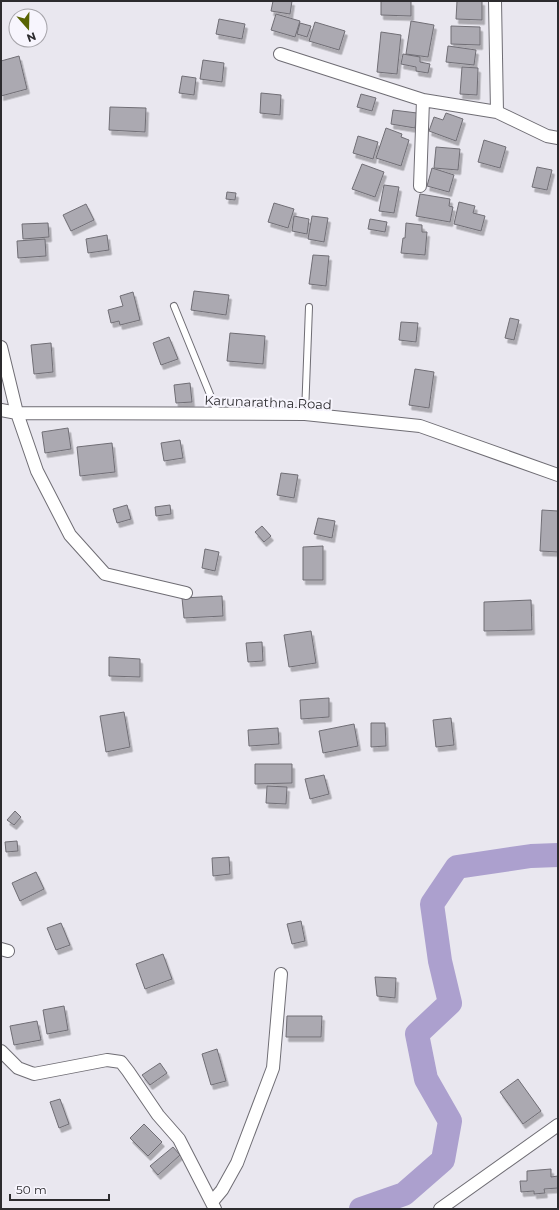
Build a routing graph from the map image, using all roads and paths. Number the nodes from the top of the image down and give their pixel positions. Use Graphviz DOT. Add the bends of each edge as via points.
graph roads {
  1 [pos="495,1"];
  2 [pos="280,54"];
  3 [pos="423,100"];
  4 [pos="498,112"];
  5 [pos="558,138"];
  6 [pos="420,186"];
  7 [pos="174,306"];
  8 [pos="309,307"];
  9 [pos="1,346"];
  10 [pos="1,410"];
  11 [pos="17,413"];
  12 [pos="218,414"];
  13 [pos="305,414"];
  14 [pos="558,475"];
  15 [pos="186,593"];
  16 [pos="281,974"];
  17 [pos="1,1051"];
  18 [pos="558,1125"];
  19 [pos="214,1206"];
  20 [pos="440,1209"];
  1 -- 4 [label="street"];
  2 -- 3 [label="street"];
  3 -- 4 [label="street"];
  3 -- 6 [label="street"];
  4 -- 5 [label="street" via="547,136"];
  7 -- 12 [label="lane"];
  8 -- 13 [label="lane"];
  9 -- 11 [label="street"];
  10 -- 11 [label="street, Karunarathna Road"];
  11 -- 12 [label="street, Karunarathna Road"];
  11 -- 15 [label="street" via="37,471 70,535 105,574"];
  12 -- 13 [label="street, Karunarathna Road"];
  13 -- 14 [label="street, Karunarathna Road" via="420,426"];
  16 -- 19 [label="street" via="273,1068 237,1163"];
  17 -- 19 [label="street" via="18,1068 34,1074 107,1060 121,1062 158,1115 179,1139"];
  18 -- 20 [label="street"];
}
